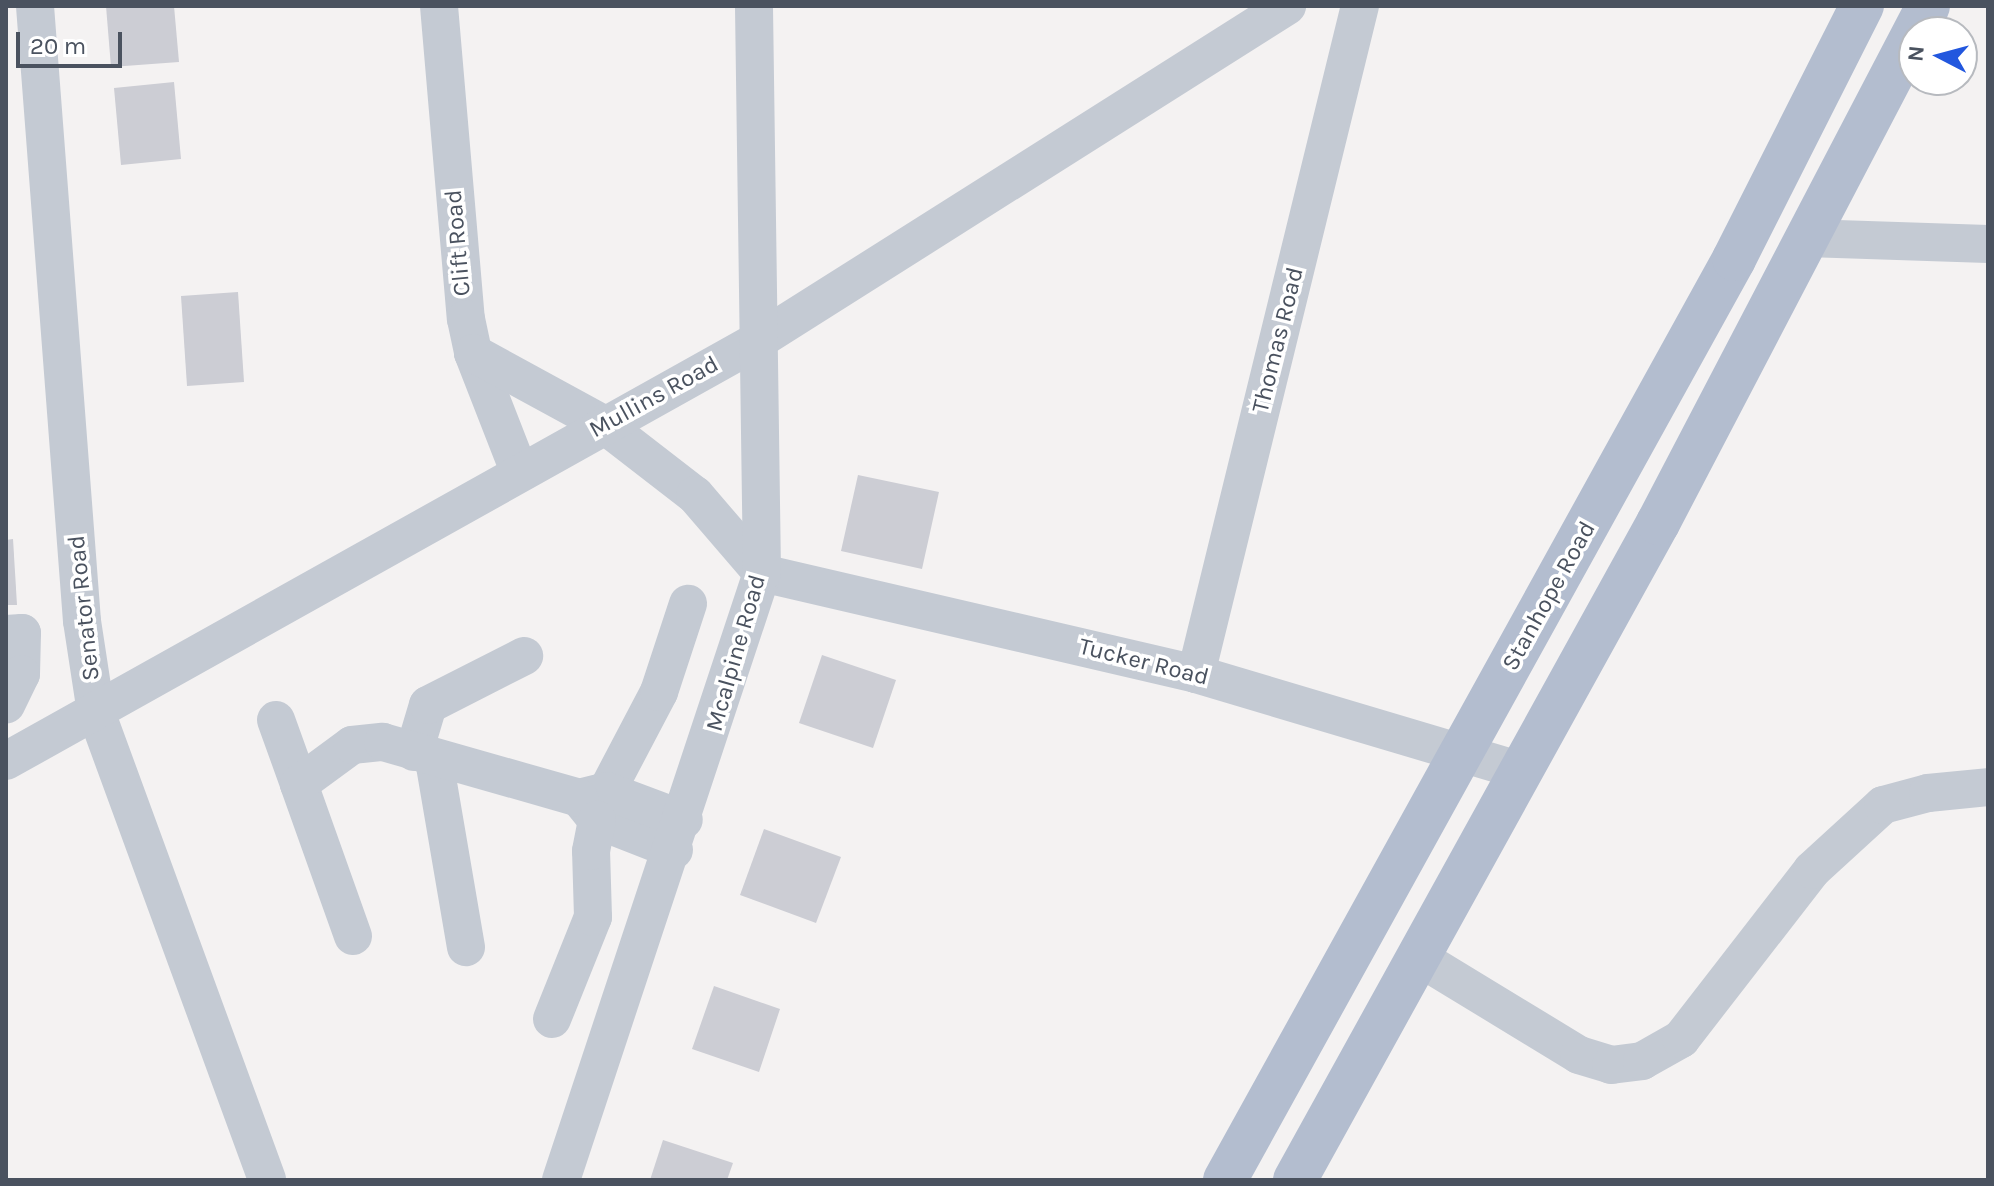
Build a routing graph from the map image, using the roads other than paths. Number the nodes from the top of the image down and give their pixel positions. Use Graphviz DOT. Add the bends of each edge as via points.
graph roads {
  1 [pos="35,6"];
  2 [pos="439,6"];
  3 [pos="754,6"];
  4 [pos="1287,6"];
  5 [pos="1360,6"];
  6 [pos="1862,6"];
  7 [pos="1928,6"];
  8 [pos="1232,24"];
  9 [pos="1807,238"];
  10 [pos="1988,244"];
  11 [pos="759,340"];
  12 [pos="473,353"];
  13 [pos="603,424"];
  14 [pos="519,471"];
  15 [pos="762,573"];
  16 [pos="688,604"];
  17 [pos="82,621"];
  18 [pos="14,634"];
  19 [pos="524,656"];
  20 [pos="1196,674"];
  21 [pos="6,705"];
  22 [pos="96,712"];
  23 [pos="276,720"];
  24 [pos="1462,754"];
  25 [pos="424,756"];
  26 [pos="6,761"];
  27 [pos="1521,771"];
  28 [pos="299,784"];
  29 [pos="1988,787"];
  30 [pos="594,803"];
  31 [pos="679,835"];
  32 [pos="353,936"];
  33 [pos="466,947"];
  34 [pos="1418,957"];
  35 [pos="1336,976"];
  36 [pos="1391,1007"];
  37 [pos="552,1019"];
  38 [pos="267,1180"];
  39 [pos="561,1180"];
  40 [pos="1225,1180"];
  41 [pos="1295,1180"];
  1 -- 17 [label="street, Senator Road"];
  2 -- 12 [label="street, Clift Road" via="461,284"];
  3 -- 11 [label="street, Mcalpine Road"];
  4 -- 8 [label="street, Mullins Road"];
  5 -- 20 [label="street, Thomas Road"];
  6 -- 24 [label="main road, Stanhope Road" via="1734,259"];
  7 -- 9 [label="main road"];
  8 -- 11 [label="street, Mullins Road"];
  9 -- 10 [label="street"];
  9 -- 27 [label="main road"];
  11 -- 13 [label="street, Mullins Road"];
  11 -- 15 [label="street, Mcalpine Road"];
  12 -- 13 [label="street"];
  12 -- 14 [label="street, Clift Road"];
  13 -- 14 [label="street, Mullins Road"];
  13 -- 15 [label="street" via="695,495"];
  14 -- 22 [label="street, Mullins Road"];
  15 -- 20 [label="street, Tucker Road"];
  15 -- 31 [label="street, Mcalpine Road"];
  16 -- 30 [label="street" via="659,692"];
  17 -- 18 [label="street"];
  17 -- 22 [label="street, Senator Road"];
  18 -- 21 [label="street" via="21,674"];
  19 -- 25 [label="street" via="428,705"];
  20 -- 24 [label="street, Tucker Road"];
  22 -- 26 [label="street, Mullins Road"];
  22 -- 38 [label="street, Senator Road"];
  23 -- 28 [label="street"];
  24 -- 27 [label="street, Tucker Road"];
  24 -- 35 [label="main road, Stanhope Road"];
  25 -- 28 [label="street" via="367,741 352,745"];
  25 -- 30 [label="street"];
  25 -- 33 [label="street"];
  27 -- 34 [label="main road"];
  28 -- 32 [label="street"];
  29 -- 34 [label="street" via="1928,793 1883,805 1812,870 1681,1039 1642,1061 1611,1065 1579,1055"];
  30 -- 31 [label="street"];
  30 -- 37 [label="street" via="593,917"];
  31 -- 39 [label="street, Mcalpine Road"];
  34 -- 36 [label="main road"];
  35 -- 36 [label="main road"];
  35 -- 40 [label="main road, Stanhope Road"];
  36 -- 41 [label="main road"];
}
